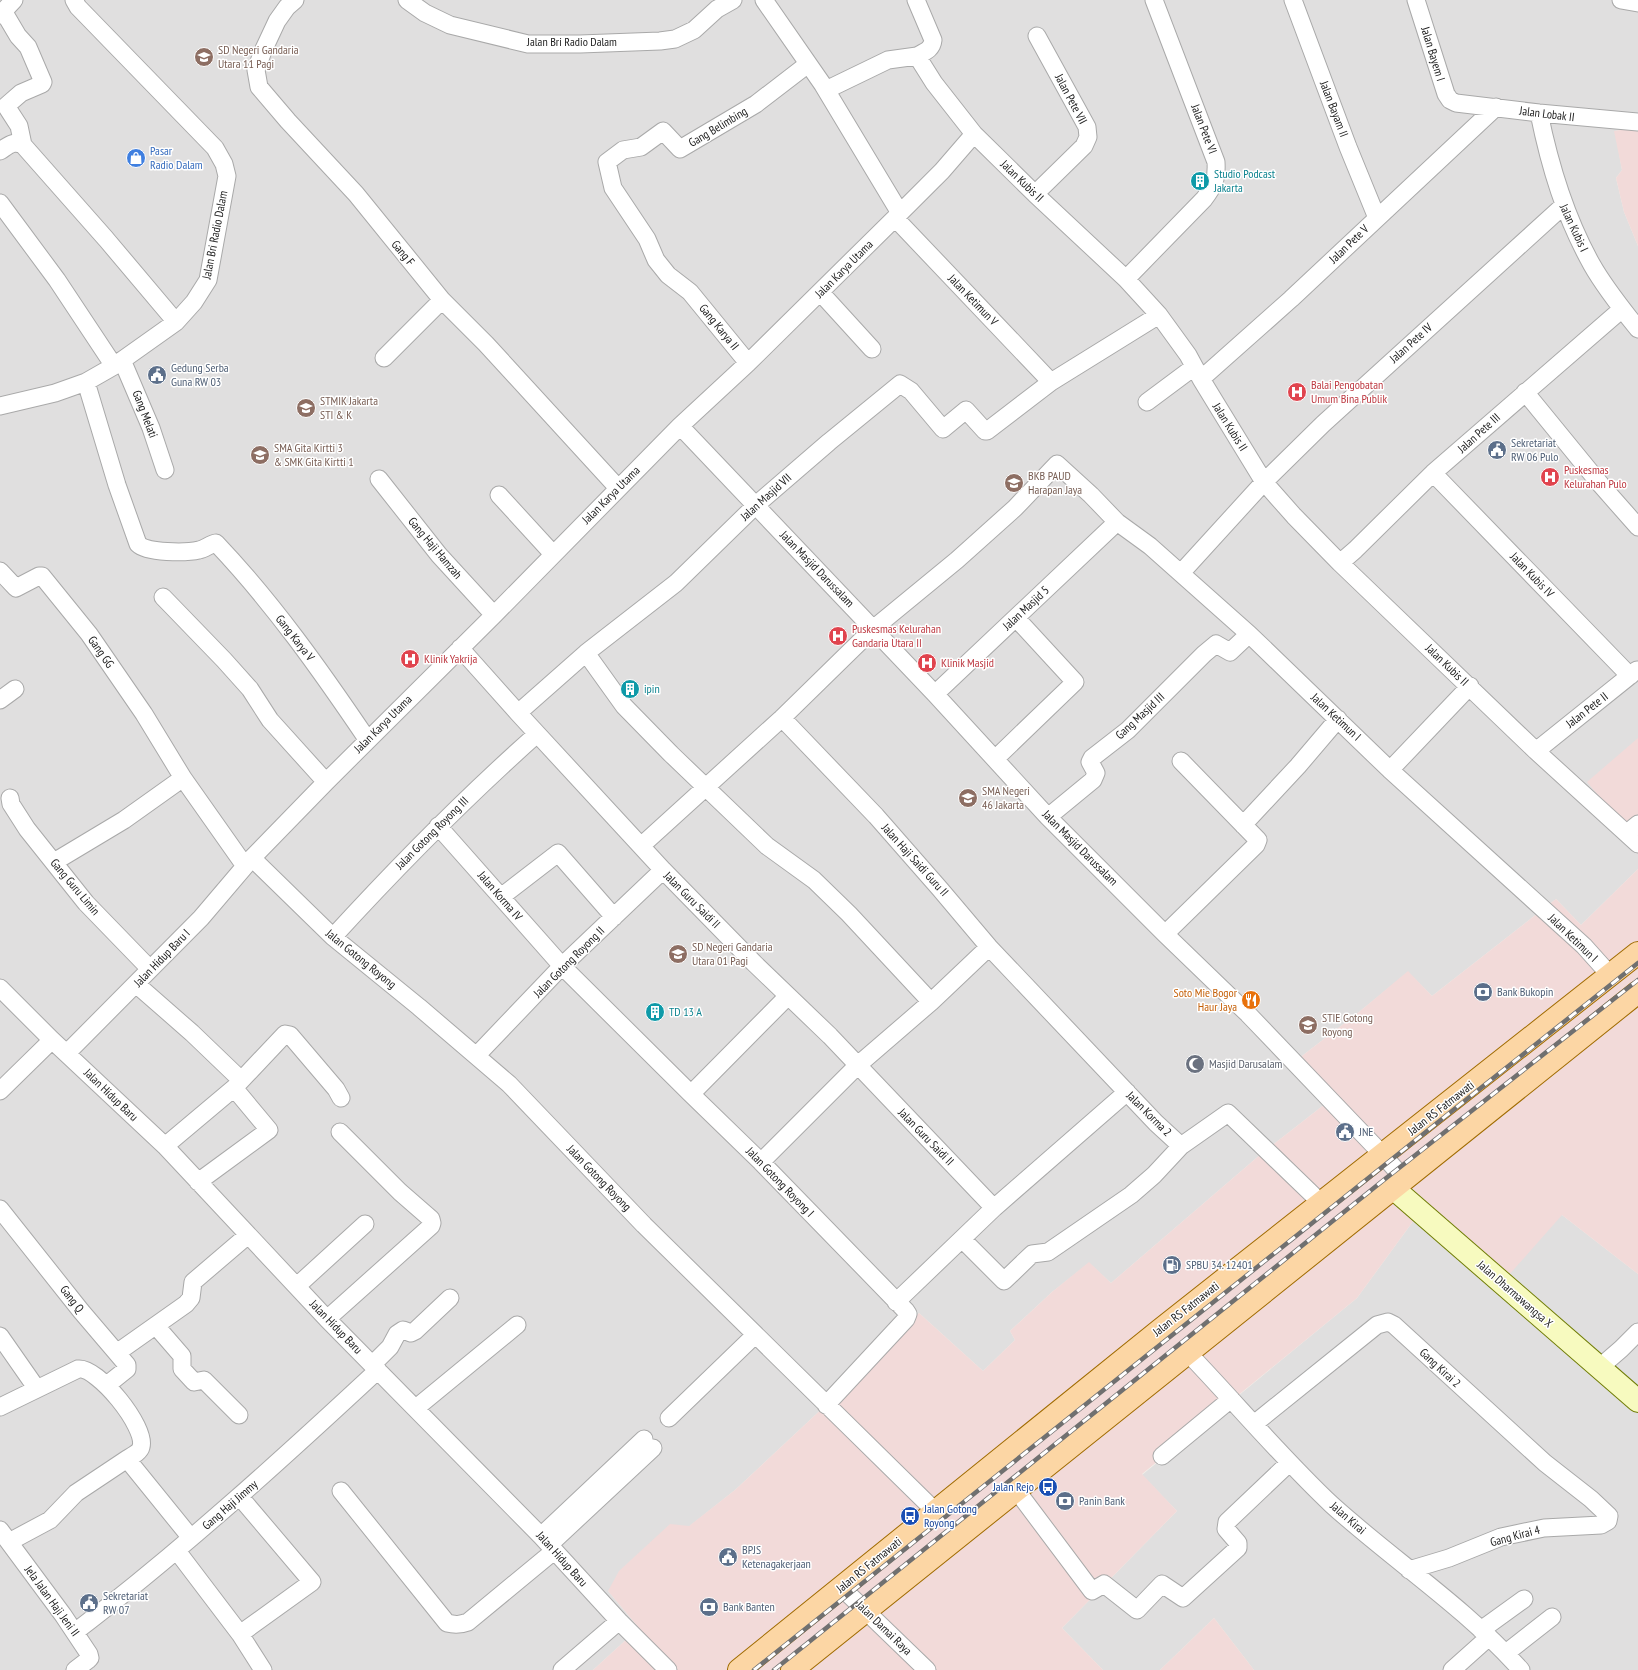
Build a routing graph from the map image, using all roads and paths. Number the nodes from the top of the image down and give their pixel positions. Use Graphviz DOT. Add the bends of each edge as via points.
graph roads {
  1 [pos="14,0"];
  2 [pos="74,0"];
  3 [pos="296,0"];
  4 [pos="407,0"];
  5 [pos="733,0"];
  6 [pos="764,0"];
  7 [pos="916,0"];
  8 [pos="1154,0"];
  9 [pos="1293,0"];
  10 [pos="1416,0"];
  11 [pos="1621,0"];
  12 [pos="1638,2"];
  13 [pos="1,14"];
  14 [pos="1038,36"];
  15 [pos="917,56"];
  16 [pos="808,64"];
  17 [pos="825,88"];
  18 [pos="1456,103"];
  19 [pos="1496,107"];
  20 [pos="1539,114"];
  21 [pos="1638,122"];
  22 [pos="974,134"];
  23 [pos="23,145"];
  24 [pos="0,151"];
  25 [pos="607,162"];
  26 [pos="1035,194"];
  27 [pos="0,203"];
  28 [pos="1563,206"];
  29 [pos="898,215"];
  30 [pos="1377,218"];
  31 [pos="1126,279"];
  32 [pos="820,292"];
  33 [pos="442,300"];
  34 [pos="1622,309"];
  35 [pos="1159,315"];
  36 [pos="176,322"];
  37 [pos="1638,329"];
  38 [pos="872,349"];
  39 [pos="384,358"];
  40 [pos="118,363"];
  41 [pos="748,363"];
  42 [pos="1197,373"];
  43 [pos="86,382"];
  44 [pos="1051,382"];
  45 [pos="1525,392"];
  46 [pos="1146,402"];
  47 [pos="0,406"];
  48 [pos="680,426"];
  49 [pos="165,470"];
  50 [pos="1433,473"];
  51 [pos="1269,477"];
  52 [pos="379,479"];
  53 [pos="618,488"];
  54 [pos="499,495"];
  55 [pos="756,505"];
  56 [pos="1117,522"];
  57 [pos="1638,527"];
  58 [pos="553,554"];
  59 [pos="1340,563"];
  60 [pos="0,571"];
  61 [pos="1181,573"];
  62 [pos="163,597"];
  63 [pos="494,615"];
  64 [pos="1016,618"];
  65 [pos="873,629"];
  66 [pos="1249,634"];
  67 [pos="460,648"];
  68 [pos="586,653"];
  69 [pos="1634,673"];
  70 [pos="1470,686"];
  71 [pos="15,689"];
  72 [pos="935,694"];
  73 [pos="0,700"];
  74 [pos="518,713"];
  75 [pos="782,718"];
  76 [pos="1338,720"];
  77 [pos="537,734"];
  78 [pos="367,739"];
  79 [pos="1536,751"];
  80 [pos="995,759"];
  81 [pos="1181,761"];
  82 [pos="1390,770"];
  83 [pos="182,778"];
  84 [pos="326,782"];
  85 [pos="706,787"];
  86 [pos="10,798"];
  87 [pos="1048,817"];
  88 [pos="1243,825"];
  89 [pos="438,826"];
  90 [pos="1634,834"];
  91 [pos="641,846"];
  92 [pos="54,862"];
  93 [pos="248,862"];
  94 [pos="663,870"];
  95 [pos="500,897"];
  96 [pos="614,917"];
  97 [pos="1165,934"];
  98 [pos="333,937"];
  99 [pos="989,947"];
  100 [pos="1638,953"];
  101 [pos="562,966"];
  102 [pos="150,969"];
  103 [pos="1610,975"];
  104 [pos="136,984"];
  105 [pos="0,988"];
  106 [pos="1638,992"];
  107 [pos="788,996"];
  108 [pos="930,1002"];
  109 [pos="52,1040"];
  110 [pos="67,1053"];
  111 [pos="477,1056"];
  112 [pos="858,1065"];
  113 [pos="237,1084"];
  114 [pos="0,1091"];
  115 [pos="1127,1092"];
  116 [pos="691,1094"];
  117 [pos="340,1098"];
  118 [pos="340,1132"];
  119 [pos="164,1146"];
  120 [pos="1181,1146"];
  121 [pos="1382,1154"];
  122 [pos="761,1162"];
  123 [pos="198,1182"];
  124 [pos="1398,1183"];
  125 [pos="1320,1204"];
  126 [pos="994,1208"];
  127 [pos="0,1209"];
  128 [pos="365,1224"];
  129 [pos="248,1234"];
  130 [pos="962,1239"];
  131 [pos="297,1286"];
  132 [pos="450,1298"];
  133 [pos="896,1302"];
  134 [pos="327,1319"];
  135 [pos="517,1324"];
  136 [pos="156,1326"];
  137 [pos="1638,1332"];
  138 [pos="755,1335"];
  139 [pos="0,1336"];
  140 [pos="118,1352"];
  141 [pos="1188,1353"];
  142 [pos="375,1367"];
  143 [pos="1599,1368"];
  144 [pos="107,1385"];
  145 [pos="37,1388"];
  146 [pos="1231,1399"];
  147 [pos="1638,1401"];
  148 [pos="826,1405"];
  149 [pos="0,1407"];
  150 [pos="416,1408"];
  151 [pos="239,1415"];
  152 [pos="669,1418"];
  153 [pos="1254,1424"];
  154 [pos="649,1444"];
  155 [pos="1162,1456"];
  156 [pos="127,1459"];
  157 [pos="1289,1463"];
  158 [pos="341,1491"];
  159 [pos="1017,1491"];
  160 [pos="240,1497"];
  161 [pos="935,1511"];
  162 [pos="1601,1525"];
  163 [pos="5,1536"];
  164 [pos="191,1538"];
  165 [pos="548,1544"];
  166 [pos="177,1550"];
  167 [pos="1409,1570"];
  168 [pos="842,1586"];
  169 [pos="1524,1599"];
  170 [pos="866,1610"];
  171 [pos="1552,1617"];
  172 [pos="618,1621"];
  173 [pos="75,1632"];
  174 [pos="1485,1633"];
  175 [pos="240,1634"];
  176 [pos="1512,1664"];
  177 [pos="75,1670"];
  178 [pos="263,1670"];
  179 [pos="562,1670"];
  180 [pos="668,1670"];
  181 [pos="739,1670"];
  182 [pos="792,1670"];
  183 [pos="927,1670"];
  184 [pos="1452,1670"];
  1 -- 13 [label="street"];
  2 -- 36 [label="street, Jalan Bri Radio Dalam" via="214,148 224,164 227,176 208,280 194,302"];
  3 -- 33 [label="street, Gang F" via="277,21 263,51 256,70 259,87 356,194"];
  4 -- 5 [label="street, Jalan Bri Radio Dalam" via="425,13 450,25 528,44 580,44 675,39 694,30"];
  6 -- 16 [label="street"];
  7 -- 15 [label="street" via="932,40 929,50"];
  8 -- 31 [label="street, Jalan Pete VI" via="1216,162 1217,173 1213,186 1204,199"];
  9 -- 30 [label="street, Jalan Bayam II"];
  10 -- 18 [label="street, Jalan Bayem I" via="1446,94"];
  11 -- 12 [label="street"];
  13 -- 23 [label="street" via="5,14 28,47 43,82 21,93 6,106 19,126"];
  14 -- 26 [label="street, Jalan Pete VII" via="1087,127 1088,137 1084,146"];
  15 -- 17 [label="street" via="888,60"];
  15 -- 22 [label="street, Jalan Kubis II" via="934,83"];
  16 -- 17 [label="street"];
  16 -- 25 [label="street, Gang Belimbing" via="756,104 680,150 663,131 641,147 623,150"];
  17 -- 29 [label="street"];
  18 -- 19 [label="street, Jalan Lobak II"];
  19 -- 20 [label="street, Jalan Lobak II"];
  19 -- 30 [label="street, Jalan Pete V"];
  20 -- 21 [label="street, Jalan Lobak II"];
  20 -- 28 [label="street, Jalan Kubis I"];
  22 -- 26 [label="street, Jalan Kubis II"];
  22 -- 29 [label="street, Jalan Karya Utama"];
  23 -- 24 [label="street" via="18,142 12,143"];
  23 -- 36 [label="street"];
  25 -- 41 [label="street, Gang Karya II" via="613,188 647,239 656,260 668,275 690,292"];
  26 -- 31 [label="street, Jalan Kubis II"];
  27 -- 40 [label="street, Gang Melati"];
  28 -- 34 [label="street, Jalan Kubis I" via="1592,266"];
  28 -- 51 [label="street, Jalan Pete IV" via="1334,413"];
  29 -- 32 [label="street, Jalan Karya Utama"];
  29 -- 44 [label="street, Jalan Ketimun V"];
  30 -- 42 [label="street, Jalan Pete V" via="1291,299"];
  31 -- 35 [label="street, Jalan Kubis II"];
  32 -- 38 [label="street"];
  32 -- 41 [label="street, Jalan Karya Utama"];
  33 -- 39 [label="street"];
  33 -- 53 [label="street, Gang F" via="486,344"];
  34 -- 37 [label="street, Jalan Kubis I"];
  34 -- 45 [label="street, Jalan Pete III"];
  35 -- 42 [label="street, Jalan Kubis II" via="1175,335"];
  35 -- 44 [label="street"];
  36 -- 40 [label="street, Jalan Bri Radio Dalam"];
  40 -- 43 [label="street, Jalan Bri Radio Dalam"];
  40 -- 49 [label="street, Gang Melati" via="151,428"];
  41 -- 48 [label="street, Jalan Karya Utama"];
  42 -- 46 [label="street, Jalan Pete V"];
  42 -- 51 [label="street, Jalan Kubis II"];
  43 -- 47 [label="street, Jalan Bri Radio Dalam" via="55,393"];
  43 -- 78 [label="street, Gang Karya V" via="138,544 144,549 189,551 204,549 216,543 267,601 322,673"];
  44 -- 55 [label="street, Jalan Masjid VII" via="987,431 966,410 943,429 911,391 900,384"];
  45 -- 50 [label="street, Jalan Pete III"];
  45 -- 57 [label="street"];
  48 -- 53 [label="street, Jalan Karya Utama"];
  48 -- 55 [label="street, Jalan Masjid Darussalam"];
  50 -- 59 [label="street, Jalan Pete III"];
  50 -- 69 [label="street, Jalan Kubis IV"];
  51 -- 59 [label="street, Jalan Kubis II" via="1294,516"];
  51 -- 61 [label="street, Jalan Pete IV"];
  52 -- 63 [label="street, Gang Haji Hamzah" via="439,555"];
  53 -- 58 [label="street, Jalan Karya Utama"];
  54 -- 58 [label="street"];
  55 -- 65 [label="street, Jalan Masjid Darussalam"];
  55 -- 68 [label="street, Jalan Masjid VII" via="676,583"];
  56 -- 61 [label="street, Jalan Ketimun I"];
  56 -- 64 [label="street, Jalan Masjid 5"];
  56 -- 65 [label="street, Jalan Ketimun I" via="1057,464 1010,513"];
  58 -- 63 [label="street, Jalan Karya Utama"];
  59 -- 70 [label="street, Jalan Kubis II"];
  60 -- 83 [label="street, Gang GG" via="16,588 42,576 89,634 144,714"];
  61 -- 66 [label="street, Jalan Ketimun I"];
  62 -- 84 [label="street" via="250,689 270,720"];
  63 -- 67 [label="street, Jalan Karya Utama"];
  64 -- 72 [label="street, Jalan Masjid 5"];
  64 -- 80 [label="street" via="1075,682"];
  65 -- 72 [label="street, Jalan Masjid Darussalam"];
  65 -- 75 [label="street"];
  66 -- 76 [label="street, Jalan Ketimun I"];
  66 -- 87 [label="street, Gang Masjid III" via="1230,652 1216,644 1204,654 1128,730 1092,758 1090,762 1096,773 1093,780"];
  67 -- 74 [label="street, Jalan Guru Saidi II"];
  67 -- 78 [label="street, Jalan Karya Utama"];
  68 -- 74 [label="street, Jalan Masjid VII"];
  68 -- 85 [label="street" via="624,706"];
  69 -- 79 [label="street, Jalan Pete II"];
  70 -- 79 [label="street, Jalan Kubis II"];
  70 -- 82 [label="street"];
  71 -- 73 [label="street"];
  72 -- 80 [label="street, Jalan Masjid Darussalam"];
  74 -- 77 [label="street, Jalan Guru Saidi II"];
  75 -- 85 [label="street"];
  75 -- 99 [label="street, Jalan Haji Saidi Guru II" via="876,816"];
  76 -- 82 [label="street, Jalan Ketimun I"];
  76 -- 88 [label="street"];
  77 -- 89 [label="street, Jalan Gotong Royong III"];
  77 -- 91 [label="street, Jalan Guru Saidi II"];
  78 -- 84 [label="street, Jalan Karya Utama"];
  79 -- 90 [label="street, Jalan Kubis II"];
  80 -- 87 [label="street, Jalan Masjid Darussalam"];
  81 -- 88 [label="street"];
  82 -- 103 [label="street, Jalan Ketimun I" via="1584,946"];
  83 -- 92 [label="street" via="124,820"];
  83 -- 93 [label="street, Jalan Gotong Royong"];
  84 -- 93 [label="street, Jalan Karya Utama"];
  85 -- 91 [label="street"];
  85 -- 108 [label="street" via="767,846 814,880"];
  86 -- 92 [label="street, Gang Guru Limin" via="19,816"];
  87 -- 97 [label="street, Jalan Masjid Darussalam"];
  88 -- 97 [label="street" via="1258,840 1256,845"];
  89 -- 95 [label="street, Jalan Korma IV"];
  89 -- 98 [label="street, Jalan Gotong Royong III"];
  91 -- 94 [label="street, Jalan Guru Saidi II"];
  92 -- 102 [label="street, Gang Guru Limin" via="86,903"];
  93 -- 98 [label="street, Jalan Gotong Royong"];
  93 -- 102 [label="street, Jalan Hidup Baru I" via="200,918"];
  94 -- 96 [label="street, Jalan Gotong Royong II"];
  94 -- 107 [label="street, Jalan Guru Saidi II"];
  95 -- 96 [label="street" via="558,853"];
  95 -- 101 [label="street, Jalan Korma IV"];
  96 -- 101 [label="street, Jalan Gotong Royong II"];
  97 -- 121 [label="street, Jalan Masjid Darussalam" via="1248,1014"];
  98 -- 111 [label="street, Jalan Gotong Royong"];
  99 -- 108 [label="street"];
  99 -- 115 [label="street, Jalan Korma 2"];
  100 -- 103 [label="main road, Jalan RS Fatmawati"];
  101 -- 111 [label="street, Jalan Gotong Royong II"];
  101 -- 116 [label="street, Jalan Gotong Royong I"];
  102 -- 104 [label="street, Jalan Hidup Baru I"];
  103 -- 121 [label="main road, Jalan RS Fatmawati"];
  104 -- 110 [label="street, Jalan Hidup Baru I"];
  104 -- 113 [label="street" via="192,1033"];
  105 -- 109 [label="street, Jalan Hidup Baru"];
  106 -- 124 [label="main road"];
  107 -- 112 [label="street, Jalan Guru Saidi II"];
  107 -- 116 [label="street"];
  108 -- 112 [label="street"];
  109 -- 110 [label="street, Jalan Hidup Baru"];
  109 -- 114 [label="street"];
  110 -- 119 [label="street, Jalan Hidup Baru"];
  111 -- 138 [label="street, Jalan Gotong Royong" via="509,1084 644,1225"];
  112 -- 122 [label="street"];
  112 -- 126 [label="street, Jalan Guru Saidi II"];
  113 -- 117 [label="street" via="287,1034 336,1090"];
  113 -- 119 [label="street"];
  113 -- 123 [label="street" via="269,1130"];
  115 -- 120 [label="street, Jalan Korma 2" via="1156,1124"];
  115 -- 126 [label="street"];
  116 -- 122 [label="street, Jalan Gotong Royong I"];
  118 -- 134 [label="street" via="431,1219 432,1223"];
  119 -- 123 [label="street, Jalan Hidup Baru"];
  120 -- 125 [label="street, Jalan Korma 2" via="1228,1113"];
  120 -- 130 [label="street" via="1131,1195 1048,1252 1032,1254 1004,1281"];
  121 -- 124 [label="street, Jalan Masjid Darussalam"];
  121 -- 125 [label="main road, Jalan RS Fatmawati"];
  122 -- 133 [label="street, Jalan Gotong Royong I"];
  123 -- 129 [label="street, Jalan Hidup Baru"];
  124 -- 141 [label="main road"];
  124 -- 143 [label="street, Jalan Dharmawangsa X"];
  125 -- 161 [label="main road, Jalan RS Fatmawati"];
  126 -- 130 [label="street"];
  127 -- 140 [label="street, Gang Q" via="81,1311"];
  128 -- 131 [label="street"];
  129 -- 131 [label="street, Jalan Hidup Baru"];
  129 -- 136 [label="street" via="193,1282 191,1298 186,1304"];
  130 -- 133 [label="street"];
  131 -- 134 [label="street, Jalan Hidup Baru"];
  132 -- 142 [label="street, Gang Haji Jimmy" via="415,1331 411,1333 403,1330 397,1334"];
  133 -- 148 [label="street, Jalan Gotong Royong I" via="908,1314 906,1319"];
  134 -- 142 [label="street, Jalan Hidup Baru"];
  135 -- 150 [label="street"];
  136 -- 140 [label="street"];
  136 -- 151 [label="street" via="182,1356 182,1369 194,1382 204,1380"];
  137 -- 143 [label="street"];
  138 -- 148 [label="street, Jalan Gotong Royong"];
  138 -- 152 [label="street"];
  139 -- 145 [label="street"];
  140 -- 144 [label="street, Gang Q" via="128,1367"];
  141 -- 146 [label="street, Jalan Kirai"];
  141 -- 159 [label="main road"];
  142 -- 150 [label="street, Jalan Hidup Baru"];
  142 -- 160 [label="street, Gang Haji Jimmy"];
  143 -- 147 [label="street, Jalan Dharmawangsa X"];
  144 -- 145 [label="street" via="81,1368"];
  144 -- 156 [label="street" via="130,1413 141,1441 140,1450"];
  145 -- 149 [label="street"];
  146 -- 153 [label="street, Jalan Kirai"];
  146 -- 155 [label="street"];
  148 -- 161 [label="street, Jalan Gotong Royong"];
  150 -- 165 [label="street, Jalan Hidup Baru"];
  153 -- 157 [label="street, Jalan Kirai"];
  153 -- 162 [label="street, Gang Kirai 2" via="1377,1325 1388,1322 1545,1463 1602,1508 1609,1519"];
  154 -- 165 [label="street"];
  156 -- 163 [label="street" via="76,1494 50,1520"];
  156 -- 164 [label="street"];
  157 -- 159 [label="street" via="1227,1522 1226,1529 1238,1544 1238,1548 1183,1598 1162,1584 1137,1610 1104,1584 1092,1591"];
  157 -- 167 [label="street, Jalan Kirai" via="1333,1505"];
  158 -- 165 [label="street" via="447,1623 458,1625 468,1622"];
  159 -- 170 [label="main road"];
  160 -- 164 [label="street, Gang Haji Jimmy"];
  160 -- 175 [label="street" via="312,1582"];
  161 -- 168 [label="main road, Jalan RS Fatmawati"];
  162 -- 167 [label="street, Gang Kirai 4" via="1544,1528 1501,1537 1449,1558"];
  163 -- 173 [label="street, Jela Jalan Haji Jeni II"];
  164 -- 166 [label="street, Gang Haji Jimmy"];
  165 -- 172 [label="street, Jalan Hidup Baru"];
  166 -- 173 [label="street, Gang Haji Jimmy" via="123,1596"];
  166 -- 175 [label="street"];
  167 -- 174 [label="street, Jalan Kirai"];
  168 -- 170 [label="street, Jalan Damai Raya"];
  168 -- 181 [label="main road, Jalan RS Fatmawati"];
  169 -- 174 [label="street"];
  170 -- 182 [label="main road"];
  170 -- 183 [label="street, Jalan Damai Raya"];
  171 -- 176 [label="street"];
  172 -- 179 [label="street"];
  172 -- 180 [label="street, Jalan Hidup Baru"];
  173 -- 177 [label="street, Jela Jalan Haji Jeni II" via="90,1656"];
  174 -- 176 [label="street, Jalan Kirai"];
  174 -- 184 [label="street"];
  175 -- 178 [label="street"];
}
